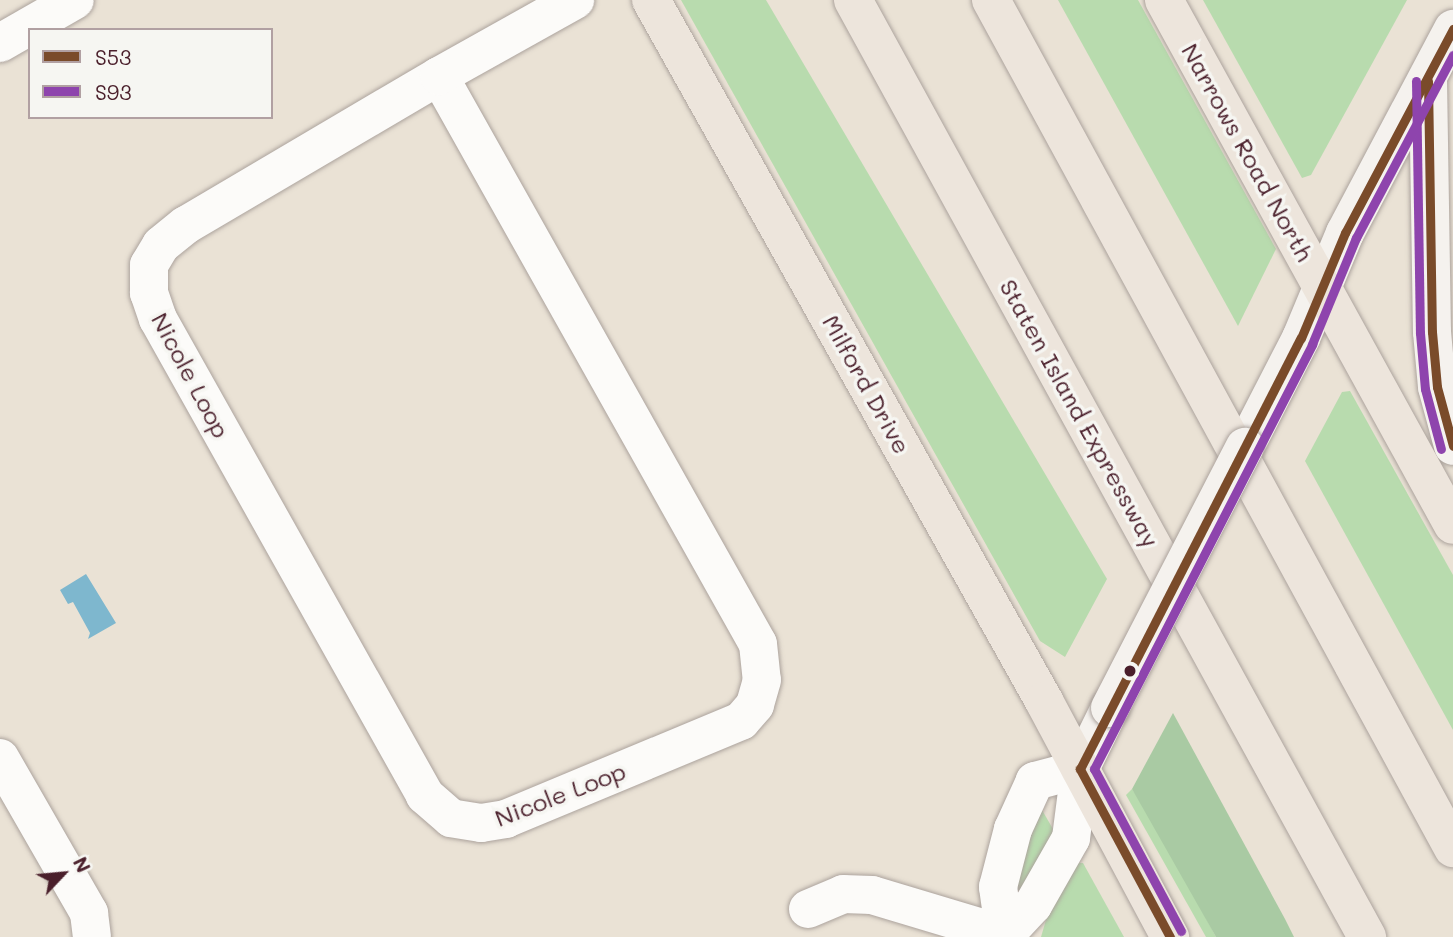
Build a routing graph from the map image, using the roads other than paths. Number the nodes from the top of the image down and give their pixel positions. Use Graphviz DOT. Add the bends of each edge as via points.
graph roads {
  1 [pos="75,0"];
  2 [pos="575,0"];
  3 [pos="651,0"];
  4 [pos="853,0"];
  5 [pos="991,0"];
  6 [pos="1164,0"];
  7 [pos="1453,29"];
  8 [pos="0,43"];
  9 [pos="1428,72"];
  10 [pos="439,76"];
  11 [pos="1322,287"];
  12 [pos="1453,446"];
  13 [pos="1453,525"];
  14 [pos="0,758"];
  15 [pos="1080,769"];
  16 [pos="1453,848"];
  17 [pos="808,909"];
  18 [pos="1005,936"];
  19 [pos="92,937"];
  20 [pos="1170,937"];
  21 [pos="1367,937"];
  1 -- 8 [label="street"];
  2 -- 10 [label="street, Nicole Loop"];
  3 -- 15 [label="main road, Milford Drive"];
  4 -- 21 [label="main road, Staten Island Expressway"];
  5 -- 16 [label="main road"];
  6 -- 11 [label="main road, Narrows Road North"];
  7 -- 9 [label="main road"];
  9 -- 11 [label="main road"];
  9 -- 12 [label="main road" via="1432,332 1437,387"];
  10 -- 10 [label="street, Nicole Loop" via="758,644 762,680 755,705 741,721 506,820 481,823 452,818 425,794 158,319 149,293 149,265 162,245 186,225"];
  11 -- 13 [label="main road, Narrows Road North"];
  11 -- 15 [label="main road, bridge" via="1301,338"];
  14 -- 19 [label="street" via="89,913"];
  15 -- 18 [label="street" via="1072,838 1033,905"];
  15 -- 18 [label="street" via="1035,781 1013,829 998,887"];
  15 -- 20 [label="main road, Milford Drive"];
  17 -- 18 [label="street" via="844,894 872,895"];
}
